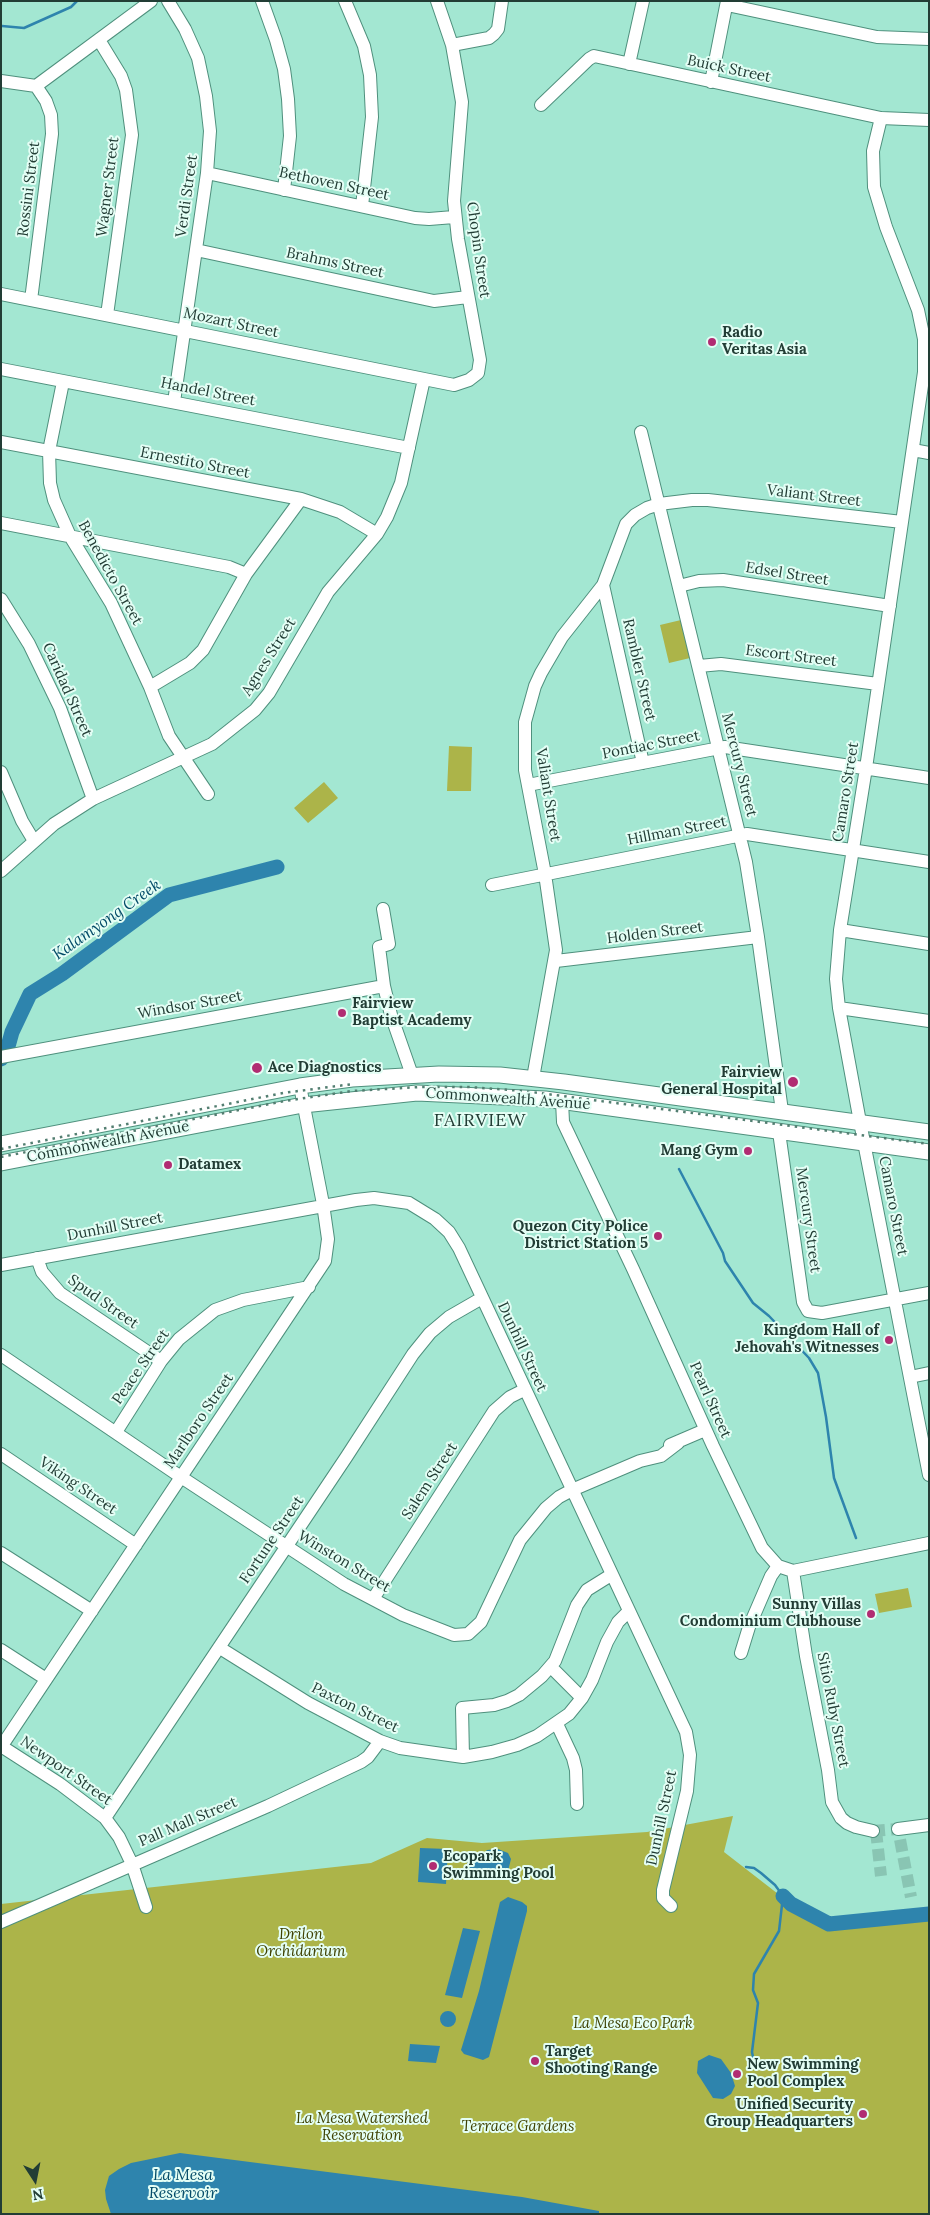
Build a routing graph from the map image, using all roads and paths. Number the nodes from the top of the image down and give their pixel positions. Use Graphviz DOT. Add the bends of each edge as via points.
graph roads {
  1 [pos="151,1"];
  2 [pos="168,1"];
  3 [pos="262,1"];
  4 [pos="345,1"];
  5 [pos="437,1"];
  6 [pos="502,1"];
  7 [pos="643,1"];
  8 [pos="727,3"];
  9 [pos="99,40"];
  10 [pos="929,40"];
  11 [pos="452,45"];
  12 [pos="629,64"];
  13 [pos="1,81"];
  14 [pos="711,82"];
  15 [pos="36,86"];
  16 [pos="541,105"];
  17 [pos="881,118"];
  18 [pos="929,120"];
  19 [pos="208,173"];
  20 [pos="284,190"];
  21 [pos="362,206"];
  22 [pos="454,217"];
  23 [pos="196,250"];
  24 [pos="1,294"];
  25 [pos="468,297"];
  26 [pos="31,300"];
  27 [pos="107,315"];
  28 [pos="184,330"];
  29 [pos="1,369"];
  30 [pos="424,379"];
  31 [pos="63,382"];
  32 [pos="454,385"];
  33 [pos="174,402"];
  34 [pos="641,432"];
  35 [pos="1,442"];
  36 [pos="409,448"];
  37 [pos="913,450"];
  38 [pos="49,451"];
  39 [pos="929,453"];
  40 [pos="301,499"];
  41 [pos="659,504"];
  42 [pos="902,522"];
  43 [pos="1,523"];
  44 [pos="377,534"];
  45 [pos="70,536"];
  46 [pos="246,574"];
  47 [pos="602,585"];
  48 [pos="679,586"];
  49 [pos="1,600"];
  50 [pos="890,606"];
  51 [pos="699,666"];
  52 [pos="878,684"];
  53 [pos="150,687"];
  54 [pos="717,748"];
  55 [pos="184,757"];
  56 [pos="643,763"];
  57 [pos="866,768"];
  58 [pos="1,772"];
  59 [pos="929,778"];
  60 [pos="528,785"];
  61 [pos="208,794"];
  62 [pos="93,799"];
  63 [pos="740,835"];
  64 [pos="34,841"];
  65 [pos="853,851"];
  66 [pos="929,862"];
  67 [pos="1,871"];
  68 [pos="545,874"];
  69 [pos="492,885"];
  70 [pos="383,909"];
  71 [pos="840,930"];
  72 [pos="758,937"];
  73 [pos="929,944"];
  74 [pos="556,960"];
  75 [pos="384,986"];
  76 [pos="839,1008"];
  77 [pos="929,1021"];
  78 [pos="1,1057"];
  79 [pos="412,1075"];
  80 [pos="533,1078"];
  81 [pos="300,1086"];
  82 [pos="562,1101"];
  83 [pos="304,1104"];
  84 [pos="782,1111"];
  85 [pos="860,1122"];
  86 [pos="779,1132"];
  87 [pos="929,1132"];
  88 [pos="1,1144"];
  89 [pos="864,1144"];
  90 [pos="929,1152"];
  91 [pos="1,1163"];
  92 [pos="323,1204"];
  93 [pos="37,1258"];
  94 [pos="1,1265"];
  95 [pos="309,1287"];
  96 [pos="929,1293"];
  97 [pos="482,1298"];
  98 [pos="894,1300"];
  99 [pos="1,1355"];
  100 [pos="161,1361"];
  101 [pos="929,1373"];
  102 [pos="910,1377"];
  103 [pos="524,1390"];
  104 [pos="705,1430"];
  105 [pos="116,1432"];
  106 [pos="1,1454"];
  107 [pos="927,1455"];
  108 [pos="929,1475"];
  109 [pos="181,1477"];
  110 [pos="572,1490"];
  111 [pos="929,1543"];
  112 [pos="136,1545"];
  113 [pos="287,1547"];
  114 [pos="1,1552"];
  115 [pos="778,1566"];
  116 [pos="793,1571"];
  117 [pos="612,1575"];
  118 [pos="373,1599"];
  119 [pos="92,1611"];
  120 [pos="628,1612"];
  121 [pos="220,1648"];
  122 [pos="1,1650"];
  123 [pos="741,1653"];
  124 [pos="551,1667"];
  125 [pos="46,1679"];
  126 [pos="582,1698"];
  127 [pos="557,1724"];
  128 [pos="380,1741"];
  129 [pos="1,1746"];
  130 [pos="463,1757"];
  131 [pos="577,1804"];
  132 [pos="105,1818"];
  133 [pos="929,1826"];
  134 [pos="873,1830"];
  135 [pos="898,1830"];
  136 [pos="132,1864"];
  137 [pos="671,1906"];
  138 [pos="146,1907"];
  139 [pos="1,1922"];
  1 -- 9 [label="street"];
  2 -- 19 [label="street, Verdi Street" via="192,42 202,75 210,131"];
  3 -- 20 [label="street" via="284,69 288,99 290,136"];
  4 -- 21 [label="street" via="364,46 370,75 372,117"];
  5 -- 11 [label="street, Chopin Street"];
  6 -- 11 [label="street" via="498,29 494,34 489,38"];
  7 -- 12 [label="street"];
  8 -- 10 [label="street" via="876,37"];
  8 -- 14 [label="street"];
  9 -- 15 [label="street"];
  9 -- 27 [label="street, Wagner Street" via="126,90 132,135"];
  11 -- 22 [label="street, Chopin Street" via="462,110 455,169"];
  12 -- 14 [label="street, Buick Street"];
  12 -- 16 [label="street, Buick Street" via="591,57"];
  13 -- 15 [label="street"];
  14 -- 17 [label="street, Buick Street"];
  15 -- 26 [label="street, Rossini Street" via="49,108 52,134"];
  17 -- 18 [label="street, Buick Street"];
  17 -- 37 [label="street, Camaro Street" via="873,151 874,187 918,310 924,339 924,372"];
  19 -- 20 [label="street, Bethoven Street"];
  19 -- 23 [label="street, Verdi Street"];
  20 -- 21 [label="street, Bethoven Street"];
  21 -- 22 [label="street, Bethoven Street" via="415,218"];
  22 -- 25 [label="street, Chopin Street"];
  23 -- 25 [label="street, Brahms Street" via="434,301"];
  23 -- 28 [label="street, Verdi Street"];
  24 -- 26 [label="street, Mozart Street"];
  25 -- 32 [label="street, Chopin Street" via="480,360 478,372 463,384"];
  26 -- 27 [label="street, Mozart Street"];
  27 -- 28 [label="street, Mozart Street"];
  28 -- 30 [label="street, Mozart Street"];
  28 -- 33 [label="street, Verdi Street"];
  29 -- 31 [label="street, Handel Street"];
  30 -- 32 [label="street, Mozart Street"];
  30 -- 36 [label="street, Agnes Street"];
  31 -- 33 [label="street, Handel Street"];
  31 -- 38 [label="street, Benedicto Street"];
  33 -- 36 [label="street, Handel Street"];
  34 -- 41 [label="street, Mercury Street"];
  35 -- 38 [label="street, Ernestito Street"];
  36 -- 44 [label="street, Agnes Street" via="396,497"];
  37 -- 39 [label="street"];
  37 -- 42 [label="street, Camaro Street"];
  38 -- 40 [label="street, Ernestito Street"];
  38 -- 45 [label="street, Benedicto Street" via="50,483"];
  40 -- 44 [label="street, Ernestito Street" via="340,512"];
  40 -- 46 [label="street"];
  41 -- 42 [label="street, Valiant Street" via="708,500"];
  41 -- 47 [label="street, Valiant Street" via="634,515 626,524"];
  41 -- 48 [label="street, Mercury Street"];
  42 -- 50 [label="street, Camaro Street"];
  43 -- 45 [label="street"];
  44 -- 55 [label="street, Agnes Street" via="328,592 269,693 234,728 212,744"];
  45 -- 46 [label="street" via="229,567"];
  45 -- 53 [label="street, Benedicto Street" via="112,603"];
  46 -- 53 [label="street" via="203,650 190,663"];
  47 -- 56 [label="street, Rambler Street"];
  47 -- 60 [label="street, Valiant Street" via="552,652 535,686 525,722 524,758"];
  48 -- 50 [label="street, Edsel Street" via="723,580"];
  48 -- 51 [label="street, Mercury Street"];
  49 -- 62 [label="street, Caridad Street" via="29,644 60,708"];
  50 -- 52 [label="street, Camaro Street"];
  51 -- 52 [label="street, Escort Street" via="721,664"];
  51 -- 54 [label="street, Mercury Street"];
  52 -- 57 [label="street, Camaro Street"];
  53 -- 55 [label="street, Benedicto Street" via="169,736"];
  54 -- 56 [label="street, Pontiac Street"];
  54 -- 57 [label="street, Pontiac Street"];
  54 -- 63 [label="street, Mercury Street"];
  55 -- 61 [label="street, Benedicto Street"];
  55 -- 62 [label="street, Agnes Street"];
  56 -- 60 [label="street, Pontiac Street"];
  57 -- 59 [label="street, Pontiac Street"];
  57 -- 65 [label="street, Camaro Street"];
  58 -- 64 [label="street"];
  60 -- 68 [label="street, Valiant Street"];
  62 -- 64 [label="street, Agnes Street"];
  63 -- 65 [label="street, Hillman Street" via="761,835"];
  63 -- 68 [label="street, Hillman Street"];
  63 -- 72 [label="street, Mercury Street"];
  64 -- 67 [label="street, Agnes Street"];
  65 -- 66 [label="street, Hillman Street"];
  65 -- 71 [label="street, Camaro Street"];
  68 -- 69 [label="street, Hillman Street"];
  68 -- 74 [label="street, Valiant Street"];
  70 -- 75 [label="street" via="389,944 379,947"];
  71 -- 73 [label="street"];
  71 -- 76 [label="street, Camaro Street" via="836,979"];
  72 -- 74 [label="street, Holden Street"];
  72 -- 84 [label="street, Mercury Street"];
  74 -- 80 [label="street, Valiant Street"];
  75 -- 78 [label="street, Windsor Street"];
  75 -- 79 [label="street"];
  76 -- 77 [label="street"];
  76 -- 85 [label="street, Camaro Street"];
  79 -- 80 [label="main road, Commonwealth Avenue"];
  79 -- 81 [label="main road, Commonwealth Avenue"];
  80 -- 84 [label="main road, Commonwealth Avenue"];
  81 -- 83 [label="street, Marlboro Street"];
  81 -- 88 [label="main road, Commonwealth Avenue"];
  82 -- 83 [label="main road, Commonwealth Avenue" via="417,1093"];
  82 -- 86 [label="main road, Commonwealth Avenue"];
  82 -- 104 [label="street, Pearl Street" via="563,1122"];
  83 -- 91 [label="main road, Commonwealth Avenue"];
  83 -- 92 [label="street, Marlboro Street"];
  84 -- 85 [label="main road, Commonwealth Avenue"];
  85 -- 87 [label="main road, Commonwealth Avenue"];
  85 -- 89 [label="street, Camaro Street"];
  86 -- 89 [label="main road, Commonwealth Avenue"];
  86 -- 98 [label="street, Mercury Street" via="803,1302 808,1311 822,1313"];
  89 -- 90 [label="main road, Commonwealth Avenue"];
  89 -- 98 [label="street, Camaro Street"];
  92 -- 93 [label="street, Dunhill Street"];
  92 -- 95 [label="street, Marlboro Street" via="327,1251 325,1261"];
  92 -- 97 [label="street, Dunhill Street" via="374,1198 410,1203 422,1210 449,1232"];
  93 -- 94 [label="street, Dunhill Street"];
  93 -- 100 [label="street, Spud Street" via="42,1272 60,1293"];
  95 -- 100 [label="street, Peace Street" via="244,1300 215,1310 179,1339"];
  95 -- 109 [label="street, Marlboro Street"];
  96 -- 98 [label="street"];
  97 -- 103 [label="street, Dunhill Street"];
  97 -- 113 [label="street, Fortune Street" via="442,1322 413,1354"];
  98 -- 102 [label="street, Camaro Street"];
  99 -- 105 [label="street, Winston Street"];
  100 -- 105 [label="street, Peace Street"];
  101 -- 102 [label="street"];
  102 -- 107 [label="street, Camaro Street"];
  103 -- 110 [label="street, Dunhill Street"];
  103 -- 118 [label="street, Salem Street" via="494,1411"];
  104 -- 110 [label="street, Winston Street"];
  104 -- 115 [label="street, Pearl Street" via="762,1548"];
  105 -- 109 [label="street, Winston Street"];
  106 -- 112 [label="street, Viking Street"];
  107 -- 108 [label="street, Camaro Street"];
  109 -- 112 [label="street, Marlboro Street"];
  109 -- 113 [label="street, Winston Street"];
  110 -- 117 [label="street, Dunhill Street"];
  110 -- 118 [label="street, Winston Street" via="546,1508 520,1540 481,1622 468,1634 448,1634"];
  111 -- 116 [label="street"];
  112 -- 119 [label="street, Marlboro Street"];
  113 -- 118 [label="street, Winston Street"];
  113 -- 121 [label="street, Fortune Street"];
  114 -- 119 [label="street"];
  115 -- 116 [label="street"];
  115 -- 123 [label="street" via="748,1627"];
  116 -- 134 [label="street, Sitio Ruby Street" via="832,1802 840,1818 856,1827"];
  117 -- 120 [label="street, Dunhill Street"];
  117 -- 124 [label="street" via="587,1590 577,1605"];
  119 -- 125 [label="street, Marlboro Street"];
  120 -- 126 [label="street, Paxton Street" via="611,1635"];
  120 -- 137 [label="street, Dunhill Street" via="684,1725 689,1745 686,1798 663,1890 663,1898"];
  121 -- 128 [label="street, Paxton Street" via="308,1703"];
  121 -- 132 [label="street, Fortune Street"];
  122 -- 125 [label="street"];
  124 -- 126 [label="street"];
  124 -- 130 [label="street" via="507,1701 462,1708"];
  125 -- 129 [label="street, Marlboro Street"];
  126 -- 127 [label="street, Paxton Street"];
  127 -- 130 [label="street, Paxton Street" via="517,1745"];
  127 -- 131 [label="street" via="573,1758"];
  128 -- 130 [label="street, Paxton Street" via="408,1749"];
  128 -- 136 [label="street, Pall Mall Street" via="361,1762"];
  129 -- 132 [label="street, Newport Street"];
  132 -- 136 [label="street, Newport Street"];
  133 -- 135 [label="street"];
  136 -- 138 [label="street, Newport Street"];
  136 -- 139 [label="street, Pall Mall Street"];
}
